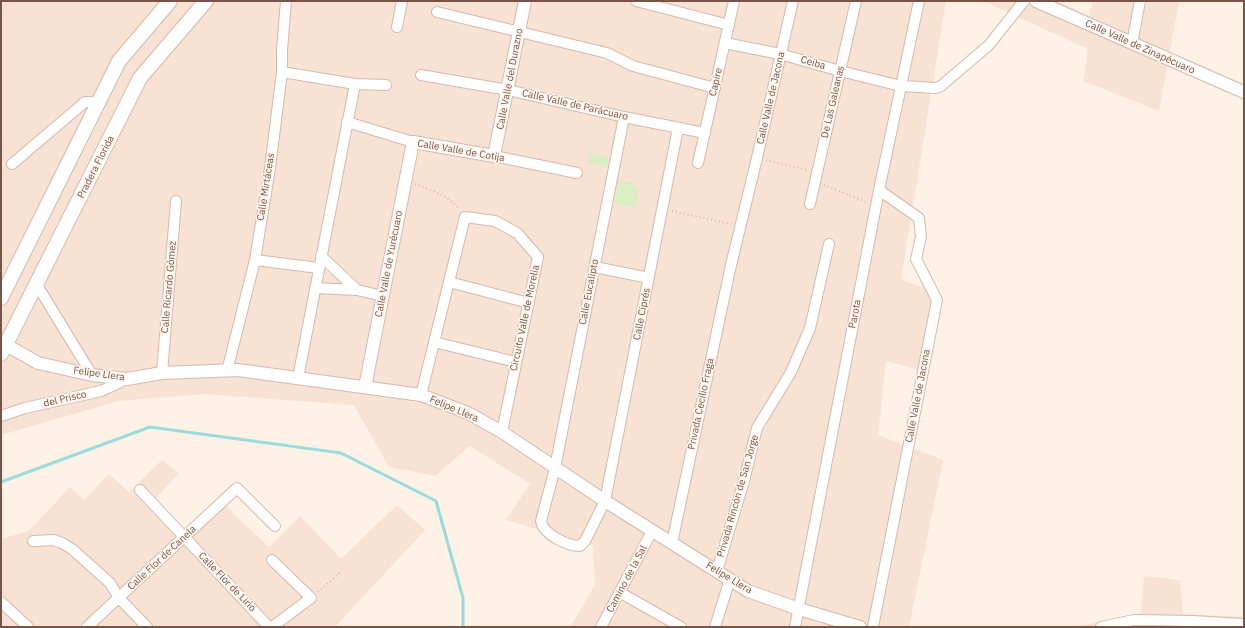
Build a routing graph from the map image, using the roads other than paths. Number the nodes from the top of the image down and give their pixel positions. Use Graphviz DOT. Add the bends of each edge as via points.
graph roads {
  1 [pos="170,1"];
  2 [pos="206,1"];
  3 [pos="286,1"];
  4 [pos="402,1"];
  5 [pos="525,1"];
  6 [pos="636,1"];
  7 [pos="734,1"];
  8 [pos="793,1"];
  9 [pos="856,1"];
  10 [pos="919,1"];
  11 [pos="1024,1"];
  12 [pos="1036,1"];
  13 [pos="1140,1"];
  14 [pos="437,12"];
  15 [pos="729,25"];
  16 [pos="397,27"];
  17 [pos="519,32"];
  18 [pos="725,43"];
  19 [pos="1132,43"];
  20 [pos="780,54"];
  21 [pos="840,71"];
  22 [pos="282,72"];
  23 [pos="421,75"];
  24 [pos="355,84"];
  25 [pos="386,85"];
  26 [pos="901,86"];
  27 [pos="715,88"];
  28 [pos="508,90"];
  29 [pos="1244,92"];
  30 [pos="99,102"];
  31 [pos="624,117"];
  32 [pos="347,122"];
  33 [pos="678,128"];
  34 [pos="705,133"];
  35 [pos="413,142"];
  36 [pos="494,156"];
  37 [pos="757,158"];
  38 [pos="12,164"];
  39 [pos="698,164"];
  40 [pos="577,173"];
  41 [pos="879,190"];
  42 [pos="176,201"];
  43 [pos="810,204"];
  44 [pos="829,244"];
  45 [pos="321,256"];
  46 [pos="255,260"];
  47 [pos="594,267"];
  48 [pos="319,268"];
  49 [pos="649,278"];
  50 [pos="449,282"];
  51 [pos="37,285"];
  52 [pos="315,288"];
  53 [pos="357,290"];
  54 [pos="383,296"];
  55 [pos="1,298"];
  56 [pos="529,303"];
  57 [pos="434,342"];
  58 [pos="3,347"];
  59 [pos="516,362"];
  60 [pos="227,371"];
  61 [pos="162,373"];
  62 [pos="92,375"];
  63 [pos="298,378"];
  64 [pos="127,379"];
  65 [pos="365,387"];
  66 [pos="421,395"];
  67 [pos="1,416"];
  68 [pos="502,432"];
  69 [pos="554,468"];
  70 [pos="140,490"];
  71 [pos="605,501"];
  72 [pos="275,526"];
  73 [pos="652,531"];
  74 [pos="184,538"];
  75 [pos="33,541"];
  76 [pos="672,543"];
  77 [pos="272,560"];
  78 [pos="717,571"];
  79 [pos="730,579"];
  80 [pos="619,592"];
  81 [pos="118,598"];
  82 [pos="1,602"];
  83 [pos="799,609"];
  84 [pos="1133,624"];
  85 [pos="1192,624"];
  86 [pos="1244,624"];
  87 [pos="1208,625"];
  88 [pos="28,627"];
  89 [pos="87,627"];
  90 [pos="147,627"];
  91 [pos="270,627"];
  92 [pos="601,627"];
  93 [pos="681,627"];
  94 [pos="715,627"];
  95 [pos="795,627"];
  96 [pos="860,627"];
  97 [pos="873,627"];
  98 [pos="1101,627"];
  1 -- 30 [label="main road" via="119,61"];
  2 -- 51 [label="main road, Pradera Florida" via="140,78"];
  3 -- 22 [label="street, Calle Mirtáceas"];
  4 -- 16 [label="street"];
  5 -- 17 [label="street, Calle Valle del Durazno"];
  6 -- 15 [label="street"];
  7 -- 15 [label="street, Capire"];
  8 -- 20 [label="street, Calle Valle de Jacona"];
  9 -- 21 [label="street, De Las Galeanas"];
  10 -- 26 [label="street, Parota"];
  11 -- 26 [label="street, Ceiba" via="989,45 941,86"];
  12 -- 19 [label="street, Calle Valle de Zinapécuaro"];
  13 -- 19 [label="street"];
  14 -- 17 [label="street"];
  15 -- 18 [label="street, Capire"];
  17 -- 27 [label="street" via="607,53 633,66"];
  17 -- 28 [label="street, Calle Valle del Durazno"];
  18 -- 20 [label="street, Ceiba"];
  18 -- 27 [label="street, Capire"];
  19 -- 29 [label="street, Calle Valle de Zinapécuaro"];
  20 -- 21 [label="street, Ceiba"];
  20 -- 37 [label="street, Calle Valle de Jacona"];
  21 -- 26 [label="street, Ceiba"];
  21 -- 43 [label="street, De Las Galeanas"];
  22 -- 24 [label="street"];
  22 -- 46 [label="street, Calle Mirtáceas"];
  23 -- 28 [label="street, Calle Valle de Parácuaro"];
  24 -- 25 [label="street"];
  24 -- 32 [label="street"];
  26 -- 41 [label="street, Parota"];
  27 -- 34 [label="street, Capire"];
  28 -- 31 [label="street, Calle Valle de Parácuaro"];
  28 -- 36 [label="street, Calle Valle del Durazno"];
  30 -- 38 [label="street" via="85,102"];
  30 -- 55 [label="main road"];
  31 -- 33 [label="street, Calle Valle de Parácuaro"];
  31 -- 47 [label="street, Calle Eucalipto"];
  32 -- 35 [label="street, Calle Valle de Cotija"];
  32 -- 45 [label="street"];
  33 -- 34 [label="street, Calle Valle de Parácuaro"];
  33 -- 49 [label="street, Calle Ciprés"];
  34 -- 39 [label="street, Capire"];
  35 -- 36 [label="street, Calle Valle de Cotija"];
  35 -- 54 [label="street, Calle Valle de Yurécuaro"];
  36 -- 40 [label="street, Calle Valle de Cotija"];
  37 -- 76 [label="street, Privada Cecilio Fraga" via="730,265"];
  41 -- 83 [label="street, Parota"];
  41 -- 97 [label="street, Calle Valle de Jacona" via="919,218 921,237 916,259 937,300"];
  42 -- 61 [label="street, Calle Ricardo Gómez"];
  44 -- 78 [label="street, Privada Rincón de San Jorge" via="810,328 791,372 757,428"];
  45 -- 48 [label="street"];
  45 -- 53 [label="street"];
  46 -- 48 [label="street"];
  46 -- 60 [label="street, Calle Mirtáceas"];
  47 -- 49 [label="street"];
  47 -- 69 [label="street, Calle Eucalipto"];
  48 -- 52 [label="street"];
  49 -- 71 [label="street, Calle Ciprés"];
  50 -- 56 [label="street"];
  50 -- 56 [label="street, Circuito Valle de Morelia" via="465,217 495,221 517,233 538,257"];
  50 -- 57 [label="street"];
  51 -- 58 [label="main road, Pradera Florida"];
  51 -- 62 [label="street"];
  52 -- 53 [label="street"];
  52 -- 63 [label="street"];
  53 -- 54 [label="street"];
  54 -- 65 [label="street, Calle Valle de Yurécuaro"];
  56 -- 59 [label="street, Circuito Valle de Morelia"];
  57 -- 59 [label="street"];
  57 -- 66 [label="street"];
  58 -- 62 [label="street, Felipe Llera" via="38,363"];
  59 -- 68 [label="street, Circuito Valle de Morelia"];
  60 -- 61 [label="street, Felipe Llera"];
  60 -- 63 [label="street, Felipe Llera" via="238,370"];
  61 -- 64 [label="street, Felipe Llera"];
  62 -- 64 [label="street, Felipe Llera"];
  63 -- 65 [label="street, Felipe Llera"];
  64 -- 67 [label="street, del Prisco" via="101,391"];
  65 -- 66 [label="street, Felipe Llera"];
  66 -- 68 [label="street, Felipe Llera" via="468,413"];
  68 -- 69 [label="street, Felipe Llera"];
  69 -- 71 [label="street, Felipe Llera"];
  69 -- 71 [label="street, Calle Eucalipto" via="541,521 542,526 558,540 580,546"];
  70 -- 74 [label="street, Calle Flor de Lirio"];
  71 -- 73 [label="street, Felipe Llera"];
  72 -- 74 [label="street, Calle Flor de Canela" via="237,488"];
  73 -- 76 [label="street, Felipe Llera"];
  73 -- 80 [label="street, Camino de la Sal"];
  74 -- 81 [label="street, Calle Flor de Canela"];
  74 -- 91 [label="street, Calle Flor de Lirio"];
  75 -- 81 [label="street" via="54,540 67,546 110,583"];
  76 -- 78 [label="street, Felipe Llera"];
  77 -- 91 [label="street" via="311,598"];
  78 -- 79 [label="street, Felipe Llera"];
  79 -- 83 [label="street, Felipe Llera" via="748,591"];
  79 -- 94 [label="street"];
  80 -- 92 [label="street, Camino de la Sal"];
  80 -- 93 [label="street"];
  81 -- 89 [label="street, Calle Flor de Canela"];
  81 -- 90 [label="street"];
  82 -- 88 [label="street"];
  83 -- 95 [label="street, Parota"];
  83 -- 96 [label="street, Felipe Llera"];
  84 -- 85 [label="street"];
  84 -- 98 [label="street"];
  85 -- 87 [label="street"];
  86 -- 87 [label="street"];
}
